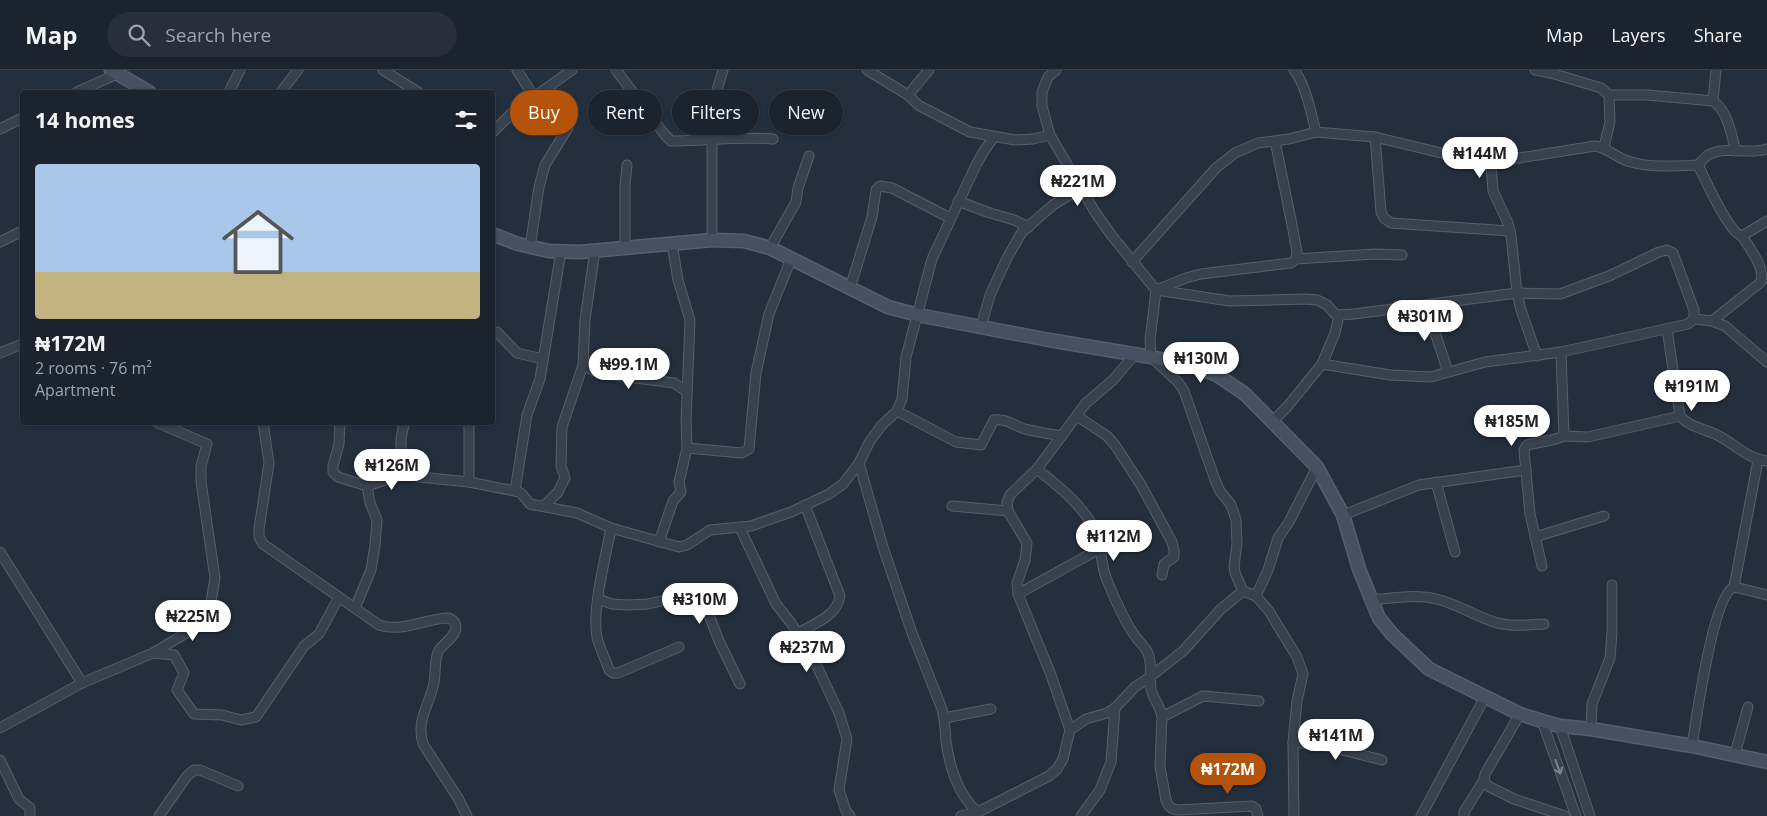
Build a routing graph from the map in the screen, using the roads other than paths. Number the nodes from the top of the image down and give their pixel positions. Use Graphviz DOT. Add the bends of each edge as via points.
graph roads {
  1 [pos="240,70"];
  2 [pos="298,70"];
  3 [pos="383,70"];
  4 [pos="516,70"];
  5 [pos="572,70"];
  6 [pos="616,70"];
  7 [pos="723,70"];
  8 [pos="867,70"];
  9 [pos="929,70"];
  10 [pos="1056,70"];
  11 [pos="1294,70"];
  12 [pos="1535,70"];
  13 [pos="1716,70"];
  14 [pos="114,72"];
  15 [pos="82,90"];
  16 [pos="146,90"];
  17 [pos="230,90"];
  18 [pos="283,90"];
  19 [pos="415,90"];
  20 [pos="529,90"];
  21 [pos="544,90"];
  22 [pos="908,95"];
  23 [pos="1609,95"];
  24 [pos="1713,101"];
  25 [pos="510,115"];
  26 [pos="20,119"];
  27 [pos="0,129"];
  28 [pos="495,129"];
  29 [pos="1316,132"];
  30 [pos="563,135"];
  31 [pos="1050,135"];
  32 [pos="994,137"];
  33 [pos="1374,137"];
  34 [pos="773,139"];
  35 [pos="712,141"];
  36 [pos="1275,141"];
  37 [pos="1604,147"];
  38 [pos="1767,149"];
  39 [pos="1736,151"];
  40 [pos="809,156"];
  41 [pos="628,165"];
  42 [pos="1491,165"];
  43 [pos="1698,165"];
  44 [pos="1082,188"];
  45 [pos="958,201"];
  46 [pos="950,218"];
  47 [pos="1767,221"];
  48 [pos="1029,227"];
  49 [pos="1510,231"];
  50 [pos="20,232"];
  51 [pos="495,235"];
  52 [pos="1742,236"];
  53 [pos="712,240"];
  54 [pos="0,242"];
  55 [pos="672,244"];
  56 [pos="530,247"];
  57 [pos="625,248"];
  58 [pos="770,248"];
  59 [pos="595,250"];
  60 [pos="561,251"];
  61 [pos="1402,255"];
  62 [pos="791,259"];
  63 [pos="1296,259"];
  64 [pos="1132,262"];
  65 [pos="850,288"];
  66 [pos="1156,290"];
  67 [pos="1517,293"];
  68 [pos="1426,305"];
  69 [pos="918,315"];
  70 [pos="1339,315"];
  71 [pos="1694,318"];
  72 [pos="1712,321"];
  73 [pos="981,327"];
  74 [pos="1667,329"];
  75 [pos="495,332"];
  76 [pos="20,346"];
  77 [pos="1561,352"];
  78 [pos="0,353"];
  79 [pos="1134,354"];
  80 [pos="1537,356"];
  81 [pos="1151,357"];
  82 [pos="543,359"];
  83 [pos="1767,362"];
  84 [pos="1322,364"];
  85 [pos="583,365"];
  86 [pos="1448,372"];
  87 [pos="687,392"];
  88 [pos="896,411"];
  89 [pos="1077,416"];
  90 [pos="1680,416"];
  91 [pos="1273,421"];
  92 [pos="163,425"];
  93 [pos="263,425"];
  94 [pos="340,425"];
  95 [pos="404,425"];
  96 [pos="469,425"];
  97 [pos="1062,436"];
  98 [pos="1564,436"];
  99 [pos="687,448"];
  100 [pos="1763,461"];
  101 [pos="859,463"];
  102 [pos="1317,467"];
  103 [pos="1037,469"];
  104 [pos="1526,470"];
  105 [pos="410,472"];
  106 [pos="469,482"];
  107 [pos="1436,482"];
  108 [pos="367,486"];
  109 [pos="515,491"];
  110 [pos="805,505"];
  111 [pos="544,506"];
  112 [pos="952,506"];
  113 [pos="1008,511"];
  114 [pos="1343,515"];
  115 [pos="1604,516"];
  116 [pos="611,528"];
  117 [pos="740,528"];
  118 [pos="1536,537"];
  119 [pos="659,542"];
  120 [pos="1101,548"];
  121 [pos="0,552"];
  122 [pos="1455,552"];
  123 [pos="1542,566"];
  124 [pos="1162,575"];
  125 [pos="1612,585"];
  126 [pos="1734,587"];
  127 [pos="1243,591"];
  128 [pos="1018,594"];
  129 [pos="1767,594"];
  130 [pos="1256,596"];
  131 [pos="339,597"];
  132 [pos="598,599"];
  133 [pos="1370,600"];
  134 [pos="355,608"];
  135 [pos="1544,624"];
  136 [pos="798,634"];
  137 [pos="679,647"];
  138 [pos="153,653"];
  139 [pos="1150,677"];
  140 [pos="82,682"];
  141 [pos="740,684"];
  142 [pos="1485,697"];
  143 [pos="1259,701"];
  144 [pos="1748,707"];
  145 [pos="1115,708"];
  146 [pos="991,709"];
  147 [pos="1520,714"];
  148 [pos="1162,717"];
  149 [pos="944,718"];
  150 [pos="1542,721"];
  151 [pos="1560,726"];
  152 [pos="0,728"];
  153 [pos="1591,729"];
  154 [pos="1070,730"];
  155 [pos="1293,742"];
  156 [pos="1692,746"];
  157 [pos="1735,754"];
  158 [pos="0,760"];
  159 [pos="1382,760"];
  160 [pos="1767,762"];
  161 [pos="1484,780"];
  162 [pos="238,786"];
  163 [pos="1171,812"];
  164 [pos="977,814"];
  165 [pos="30,816"];
  166 [pos="159,816"];
  167 [pos="467,816"];
  168 [pos="850,816"];
  169 [pos="961,816"];
  170 [pos="1081,816"];
  171 [pos="1258,816"];
  172 [pos="1294,816"];
  173 [pos="1421,816"];
  174 [pos="1464,816"];
  175 [pos="1565,816"];
  176 [pos="1576,816"];
  177 [pos="1590,816"];
  1 -- 17 [label="street"];
  2 -- 18 [label="street"];
  3 -- 19 [label="street"];
  4 -- 20 [label="street"];
  5 -- 21 [label="street"];
  6 -- 35 [label="street" via="671,142"];
  7 -- 35 [label="street" via="715,97"];
  8 -- 22 [label="street"];
  9 -- 22 [label="street"];
  10 -- 31 [label="street" via="1048,77 1042,92 1042,106"];
  11 -- 29 [label="street"];
  12 -- 23 [label="street" via="1601,88"];
  13 -- 24 [label="street"];
  14 -- 15 [label="street"];
  14 -- 16 [label="street"];
  22 -- 32 [label="street" via="918,105 970,132"];
  23 -- 24 [label="street"];
  23 -- 37 [label="street" via="1610,122"];
  24 -- 39 [label="street" via="1719,105 1727,121"];
  25 -- 28 [label="street"];
  26 -- 27 [label="street"];
  29 -- 33 [label="street"];
  29 -- 36 [label="street"];
  30 -- 56 [label="street" via="545,165"];
  31 -- 32 [label="street" via="1015,140"];
  31 -- 44 [label="street"];
  32 -- 45 [label="street"];
  33 -- 42 [label="street"];
  33 -- 49 [label="street" via="1381,212 1391,223"];
  34 -- 35 [label="street" via="750,137"];
  35 -- 53 [label="street"];
  36 -- 63 [label="street"];
  36 -- 64 [label="street" via="1258,143 1235,153 1216,168"];
  37 -- 42 [label="street" via="1572,149"];
  37 -- 43 [label="street" via="1631,162 1661,167"];
  38 -- 39 [label="street"];
  39 -- 43 [label="street" via="1709,154"];
  40 -- 58 [label="street" via="796,202"];
  41 -- 57 [label="street"];
  42 -- 49 [label="street" via="1493,191"];
  43 -- 52 [label="street" via="1730,226"];
  44 -- 48 [label="street" via="1053,205"];
  44 -- 64 [label="street" via="1095,212"];
  45 -- 46 [label="street"];
  45 -- 48 [label="street"];
  46 -- 65 [label="street" via="892,188 880,186 876,190 872,217"];
  46 -- 69 [label="street" via="932,259"];
  47 -- 52 [label="street"];
  48 -- 73 [label="street" via="1022,232 1007,258 990,295"];
  49 -- 67 [label="street"];
  50 -- 54 [label="street"];
  51 -- 56 [label="street"];
  52 -- 72 [label="street" via="1760,266 1762,282"];
  53 -- 55 [label="street"];
  53 -- 58 [label="street" via="744,241"];
  55 -- 57 [label="street"];
  55 -- 87 [label="street" via="690,320"];
  56 -- 60 [label="street"];
  57 -- 59 [label="street"];
  58 -- 62 [label="street"];
  59 -- 60 [label="street"];
  59 -- 85 [label="street" via="585,320"];
  60 -- 82 [label="street"];
  61 -- 63 [label="street"];
  62 -- 65 [label="street"];
  62 -- 99 [label="street" via="770,314 756,373 749,449 742,453"];
  63 -- 66 [label="street" via="1291,263 1186,278"];
  64 -- 66 [label="street"];
  65 -- 69 [label="street" via="888,307"];
  66 -- 70 [label="street" via="1230,301 1317,300"];
  66 -- 81 [label="street"];
  67 -- 68 [label="street"];
  67 -- 71 [label="street" via="1560,294 1667,250 1673,253"];
  67 -- 80 [label="street"];
  68 -- 70 [label="street"];
  68 -- 86 [label="street"];
  69 -- 73 [label="street"];
  69 -- 88 [label="street" via="906,357 902,398"];
  70 -- 84 [label="street"];
  71 -- 72 [label="street"];
  71 -- 74 [label="street" via="1688,324"];
  72 -- 83 [label="street" via="1725,326"];
  73 -- 79 [label="street"];
  74 -- 77 [label="street"];
  74 -- 90 [label="street"];
  75 -- 82 [label="street" via="517,353"];
  76 -- 78 [label="street"];
  77 -- 80 [label="street"];
  77 -- 98 [label="street"];
  79 -- 81 [label="street"];
  79 -- 89 [label="street"];
  80 -- 86 [label="street" via="1485,362"];
  81 -- 91 [label="street" via="1217,375 1245,394"];
  81 -- 127 [label="street" via="1184,391 1215,480 1231,505 1236,520 1234,566"];
  82 -- 109 [label="street" via="540,379 527,415"];
  84 -- 86 [label="street" via="1390,375 1431,377"];
  84 -- 91 [label="street"];
  85 -- 87 [label="street" via="598,373 674,383"];
  85 -- 111 [label="street" via="562,427 561,466 565,478 558,492"];
  87 -- 99 [label="street"];
  88 -- 97 [label="street" via="956,442 968,444 981,445 994,420 1000,419 1022,428"];
  88 -- 101 [label="street" via="876,433"];
  89 -- 97 [label="street"];
  89 -- 124 [label="street" via="1115,445 1172,542 1174,557 1164,564"];
  90 -- 98 [label="street" via="1588,437"];
  90 -- 100 [label="street" via="1691,425 1716,434"];
  91 -- 102 [label="street"];
  92 -- 138 [label="street" via="207,444 201,482 214,578 208,620"];
  93 -- 131 [label="street" via="268,462 259,537 263,544"];
  94 -- 108 [label="street" via="333,472 338,477"];
  95 -- 105 [label="street" via="400,448"];
  96 -- 106 [label="street"];
  97 -- 103 [label="street"];
  98 -- 104 [label="street" via="1527,445 1524,450"];
  99 -- 119 [label="street" via="679,482 681,492 672,501"];
  100 -- 126 [label="street"];
  101 -- 110 [label="street" via="843,484"];
  101 -- 149 [label="street" via="882,546"];
  102 -- 114 [label="street"];
  102 -- 130 [label="street" via="1278,538"];
  103 -- 113 [label="street" via="1010,495"];
  103 -- 120 [label="street" via="1081,508 1094,528"];
  104 -- 107 [label="street"];
  104 -- 118 [label="street" via="1530,514"];
  105 -- 106 [label="street" via="420,477"];
  105 -- 108 [label="street"];
  106 -- 109 [label="street"];
  107 -- 114 [label="street" via="1419,485"];
  107 -- 122 [label="street"];
  108 -- 134 [label="street" via="377,520 375,545 371,570"];
  109 -- 111 [label="street" via="530,504"];
  110 -- 117 [label="street"];
  110 -- 136 [label="street" via="840,596 839,605 832,613"];
  111 -- 116 [label="street" via="577,513"];
  112 -- 113 [label="street"];
  113 -- 128 [label="street" via="1027,543 1017,584"];
  114 -- 133 [label="street"];
  115 -- 118 [label="street"];
  116 -- 119 [label="street"];
  116 -- 132 [label="street"];
  117 -- 119 [label="street" via="710,530 679,547"];
  117 -- 136 [label="street" via="776,604"];
  118 -- 123 [label="street"];
  120 -- 128 [label="street"];
  120 -- 139 [label="street" via="1102,565 1130,629 1148,652"];
  121 -- 140 [label="street"];
  125 -- 153 [label="street" via="1610,658 1592,704"];
  126 -- 129 [label="street"];
  126 -- 156 [label="street" via="1725,596 1715,624"];
  127 -- 130 [label="street"];
  127 -- 139 [label="street" via="1183,651"];
  128 -- 154 [label="street"];
  130 -- 155 [label="street" via="1269,611 1303,674"];
  131 -- 134 [label="street"];
  131 -- 138 [label="street" via="319,634 304,646 256,717 241,720 222,715 194,714 177,690 184,673 174,655"];
  132 -- 137 [label="street" via="598,640 613,673"];
  132 -- 141 [label="street" via="628,605 697,596 704,602"];
  133 -- 135 [label="street" via="1435,598 1495,622"];
  133 -- 142 [label="street" via="1392,634 1429,668"];
  134 -- 167 [label="street" via="388,628 437,618 449,618 454,622 454,633 436,657 434,684 420,734"];
  136 -- 168 [label="street" via="815,662 847,738 839,790"];
  138 -- 140 [label="street"];
  139 -- 145 [label="street" via="1134,686"];
  139 -- 148 [label="street"];
  140 -- 152 [label="street"];
  142 -- 147 [label="street"];
  142 -- 173 [label="street"];
  143 -- 148 [label="street" via="1203,696"];
  144 -- 157 [label="street"];
  145 -- 154 [label="street" via="1086,719"];
  145 -- 170 [label="street" via="1111,762 1100,790"];
  146 -- 149 [label="street"];
  147 -- 150 [label="street"];
  147 -- 161 [label="street"];
  148 -- 163 [label="street" via="1160,766"];
  149 -- 164 [label="street" via="952,767 963,794"];
  150 -- 151 [label="street"];
  150 -- 176 [label="street, one-way"];
  151 -- 153 [label="street"];
  151 -- 177 [label="street"];
  153 -- 156 [label="street"];
  154 -- 164 [label="street" via="1057,769"];
  155 -- 159 [label="street" via="1327,746"];
  155 -- 172 [label="street"];
  156 -- 157 [label="street"];
  157 -- 160 [label="street"];
  158 -- 165 [label="street" via="19,800 30,808"];
  161 -- 174 [label="street"];
  161 -- 175 [label="street" via="1488,786 1514,799"];
  162 -- 166 [label="street" via="194,770"];
  163 -- 171 [label="street" via="1252,806"];
  164 -- 169 [label="street"];
}
